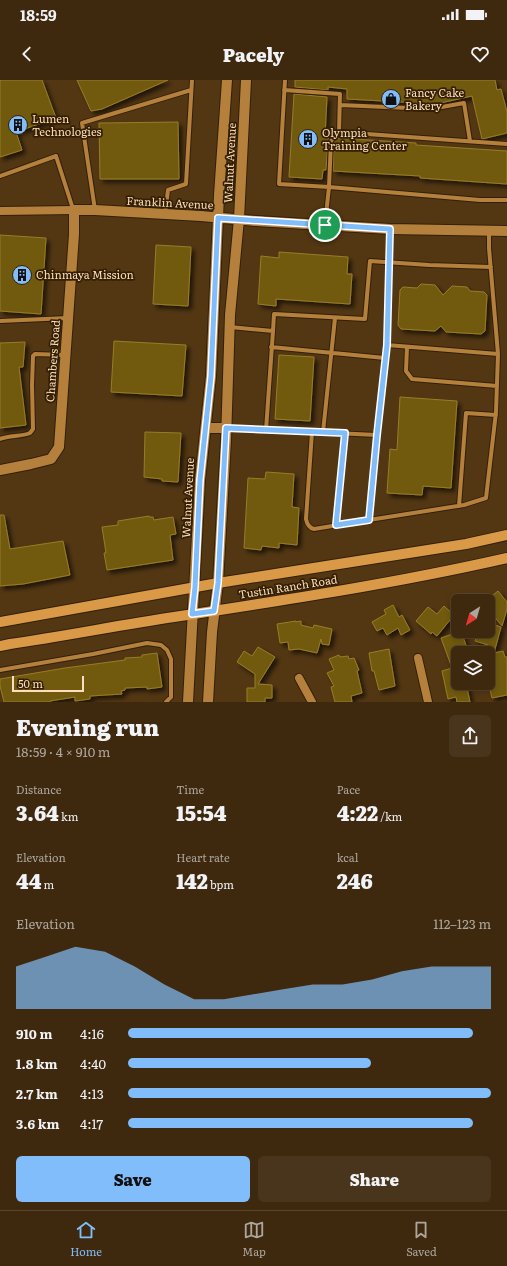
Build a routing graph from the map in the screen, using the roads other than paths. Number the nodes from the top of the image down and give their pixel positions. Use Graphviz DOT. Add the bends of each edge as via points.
graph roads {
  1 [pos="192,80"];
  2 [pos="227,80"];
  3 [pos="246,80"];
  4 [pos="285,80"];
  5 [pos="191,90"];
  6 [pos="284,90"];
  7 [pos="340,105"];
  8 [pos="339,132"];
  9 [pos="470,141"];
  10 [pos="507,144"];
  11 [pos="0,176"];
  12 [pos="329,187"];
  13 [pos="507,200"];
  14 [pos="74,210"];
  15 [pos="95,210"];
  16 [pos="0,211"];
  17 [pos="165,214"];
  18 [pos="218,218"];
  19 [pos="239,219"];
  20 [pos="325,225"];
  21 [pos="390,229"];
  22 [pos="507,231"];
  23 [pos="489,232"];
  24 [pos="389,263"];
  25 [pos="491,267"];
  26 [pos="68,318"];
  27 [pos="335,318"];
  28 [pos="0,321"];
  29 [pos="229,327"];
  30 [pos="273,331"];
  31 [pos="387,345"];
  32 [pos="271,347"];
  33 [pos="407,347"];
  34 [pos="332,352"];
  35 [pos="498,354"];
  36 [pos="65,355"];
  37 [pos="386,358"];
  38 [pos="497,386"];
  39 [pos="496,415"];
  40 [pos="206,428"];
  41 [pos="226,428"];
  42 [pos="266,430"];
  43 [pos="312,432"];
  44 [pos="323,432"];
  45 [pos="345,433"];
  46 [pos="377,435"];
  47 [pos="0,439"];
  48 [pos="0,470"];
  49 [pos="459,506"];
  50 [pos="369,520"];
  51 [pos="336,525"];
  52 [pos="507,535"];
  53 [pos="507,558"];
  54 [pos="218,583"];
  55 [pos="195,587"];
  56 [pos="214,611"];
  57 [pos="192,614"];
  58 [pos="0,622"];
  59 [pos="0,646"];
  60 [pos="418,658"];
  61 [pos="0,670"];
  62 [pos="299,678"];
  63 [pos="166,702"];
  64 [pos="188,702"];
  65 [pos="208,702"];
  66 [pos="312,702"];
  67 [pos="428,702"];
  1 -- 5 [label="lane"];
  2 -- 18 [label="main road, Walnut Avenue"];
  3 -- 19 [label="main road, Walnut Avenue"];
  4 -- 6 [label="lane"];
  5 -- 15 [label="lane" via="82,123"];
  5 -- 17 [label="lane" via="186,184 168,190"];
  6 -- 7 [label="lane" via="340,94"];
  6 -- 12 [label="lane" via="279,184"];
  7 -- 8 [label="lane"];
  7 -- 9 [label="lane" via="431,109 464,103"];
  8 -- 9 [label="lane"];
  8 -- 12 [label="lane" via="331,141"];
  9 -- 10 [label="lane"];
  11 -- 14 [label="lane" via="56,156"];
  12 -- 13 [label="lane"];
  12 -- 20 [label="lane"];
  14 -- 15 [label="main road, Franklin Avenue"];
  14 -- 16 [label="street, Franklin Avenue"];
  14 -- 26 [label="main road, Chambers Road"];
  15 -- 17 [label="main road, Franklin Avenue"];
  17 -- 18 [label="main road, Franklin Avenue"];
  18 -- 19 [label="main road, Franklin Avenue"];
  18 -- 40 [label="main road, Walnut Avenue" via="211,376"];
  19 -- 20 [label="main road, Franklin Avenue"];
  19 -- 29 [label="main road, Walnut Avenue"];
  20 -- 21 [label="main road, Franklin Avenue"];
  21 -- 23 [label="main road, Franklin Avenue"];
  21 -- 24 [label="lane"];
  22 -- 23 [label="main road, Franklin Avenue"];
  23 -- 25 [label="lane"];
  24 -- 25 [label="lane"];
  24 -- 27 [label="lane" via="370,261 365,319"];
  24 -- 31 [label="lane"];
  25 -- 35 [label="lane"];
  26 -- 28 [label="lane"];
  26 -- 36 [label="main road, Chambers Road"];
  27 -- 30 [label="lane" via="274,314"];
  27 -- 34 [label="lane"];
  29 -- 30 [label="lane"];
  29 -- 41 [label="main road, Walnut Avenue"];
  30 -- 32 [label="lane"];
  31 -- 33 [label="lane"];
  31 -- 37 [label="lane"];
  32 -- 34 [label="lane"];
  32 -- 42 [label="lane"];
  33 -- 35 [label="lane"];
  33 -- 38 [label="lane" via="406,371 412,379"];
  34 -- 37 [label="lane"];
  34 -- 44 [label="lane"];
  35 -- 38 [label="lane"];
  36 -- 47 [label="lane" via="33,356 33,429 26,435"];
  36 -- 48 [label="main road, Chambers Road" via="59,447 51,459"];
  37 -- 46 [label="lane"];
  38 -- 39 [label="lane"];
  39 -- 49 [label="lane" via="486,498"];
  39 -- 49 [label="lane" via="466,413"];
  40 -- 41 [label="main road"];
  40 -- 55 [label="main road, Walnut Avenue" via="200,480"];
  41 -- 42 [label="lane"];
  41 -- 54 [label="main road, Walnut Avenue"];
  42 -- 43 [label="lane"];
  43 -- 44 [label="lane"];
  43 -- 51 [label="lane" via="306,519 314,529"];
  44 -- 45 [label="lane"];
  45 -- 46 [label="lane"];
  45 -- 51 [label="lane"];
  46 -- 50 [label="lane"];
  49 -- 50 [label="lane"];
  50 -- 51 [label="lane"];
  52 -- 54 [label="main road, Tustin Ranch Road" via="466,544"];
  53 -- 56 [label="main road, Tustin Ranch Road" via="460,569"];
  54 -- 55 [label="main road, Tustin Ranch Road"];
  54 -- 56 [label="main road, Walnut Avenue"];
  55 -- 57 [label="main road, Walnut Avenue"];
  55 -- 58 [label="main road, Tustin Ranch Road"];
  56 -- 57 [label="main road, Tustin Ranch Road"];
  56 -- 65 [label="main road, Walnut Avenue"];
  57 -- 59 [label="main road, Tustin Ranch Road"];
  57 -- 64 [label="main road, Walnut Avenue"];
  60 -- 67 [label="street"];
  61 -- 63 [label="lane" via="147,643 161,645 168,650 171,659 172,697"];
  62 -- 66 [label="street"];
}
